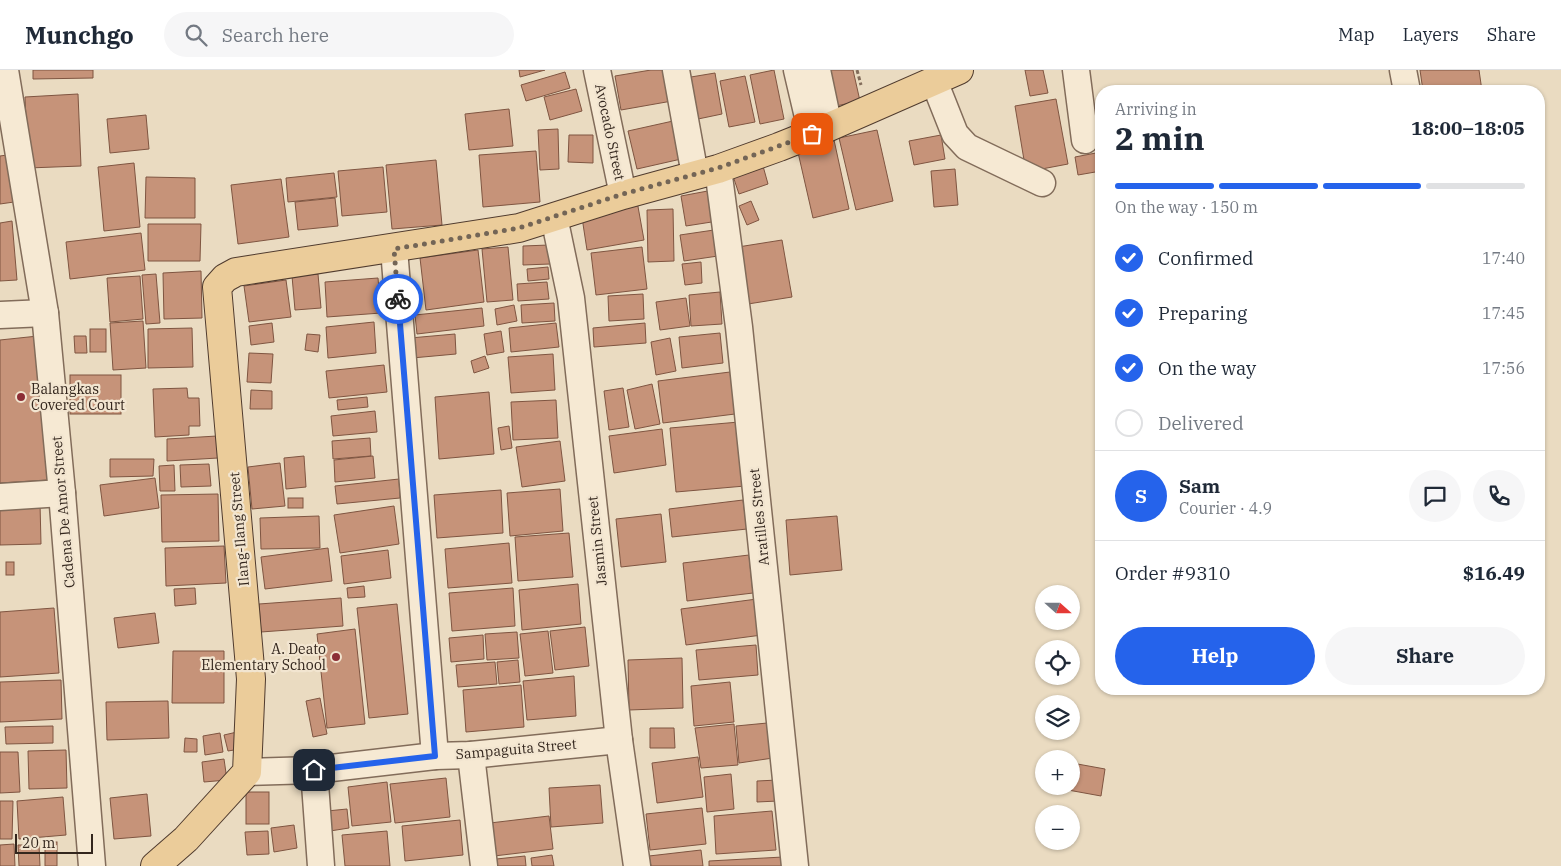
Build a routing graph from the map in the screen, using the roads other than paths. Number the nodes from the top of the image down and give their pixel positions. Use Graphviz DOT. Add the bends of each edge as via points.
graph roads {
  1 [pos="5,70"];
  2 [pos="597,70"];
  3 [pos="676,70"];
  4 [pos="798,70"];
  5 [pos="817,70"];
  6 [pos="959,70"];
  7 [pos="1076,70"];
  8 [pos="1403,70"];
  9 [pos="934,81"];
  10 [pos="1407,85"];
  11 [pos="821,131"];
  12 [pos="1085,140"];
  13 [pos="707,172"];
  14 [pos="1042,183"];
  15 [pos="623,194"];
  16 [pos="554,217"];
  17 [pos="394,249"];
  18 [pos="45,313"];
  19 [pos="0,315"];
  20 [pos="62,493"];
  21 [pos="0,498"];
  22 [pos="619,740"];
  23 [pos="471,755"];
  24 [pos="435,756"];
  25 [pos="314,770"];
  26 [pos="247,772"];
  27 [pos="92,866"];
  28 [pos="155,866"];
  29 [pos="321,866"];
  30 [pos="484,866"];
  31 [pos="637,866"];
  32 [pos="794,866"];
  1 -- 18 [label="street, Cadena De Amor Street"];
  2 -- 15 [label="street, Avocado Street"];
  3 -- 13 [label="street, Aratilles Street"];
  4 -- 11 [label="street"];
  5 -- 11 [label="street"];
  6 -- 9 [label="main road"];
  7 -- 12 [label="street"];
  8 -- 10 [label="street"];
  9 -- 11 [label="main road"];
  9 -- 14 [label="street" via="955,134 967,147"];
  11 -- 13 [label="main road"];
  13 -- 15 [label="main road"];
  13 -- 32 [label="street, Aratilles Street" via="739,327"];
  15 -- 16 [label="main road"];
  16 -- 17 [label="main road" via="519,228"];
  16 -- 22 [label="street, Jasmin Street" via="571,298"];
  17 -- 24 [label="street"];
  17 -- 26 [label="main road, Ilang-Ilang Street" via="236,272 218,287 251,679"];
  18 -- 19 [label="street"];
  18 -- 20 [label="street, Cadena De Amor Street"];
  20 -- 21 [label="street"];
  20 -- 27 [label="street, Cadena De Amor Street"];
  22 -- 23 [label="street, Sampaguita Street"];
  22 -- 31 [label="street, Jasmin Street"];
  23 -- 24 [label="street, Sampaguita Street"];
  23 -- 30 [label="street"];
  24 -- 25 [label="street, Sampaguita Street"];
  25 -- 26 [label="street, Sampaguita Street"];
  25 -- 29 [label="street"];
  26 -- 28 [label="main road" via="186,839"];
}
